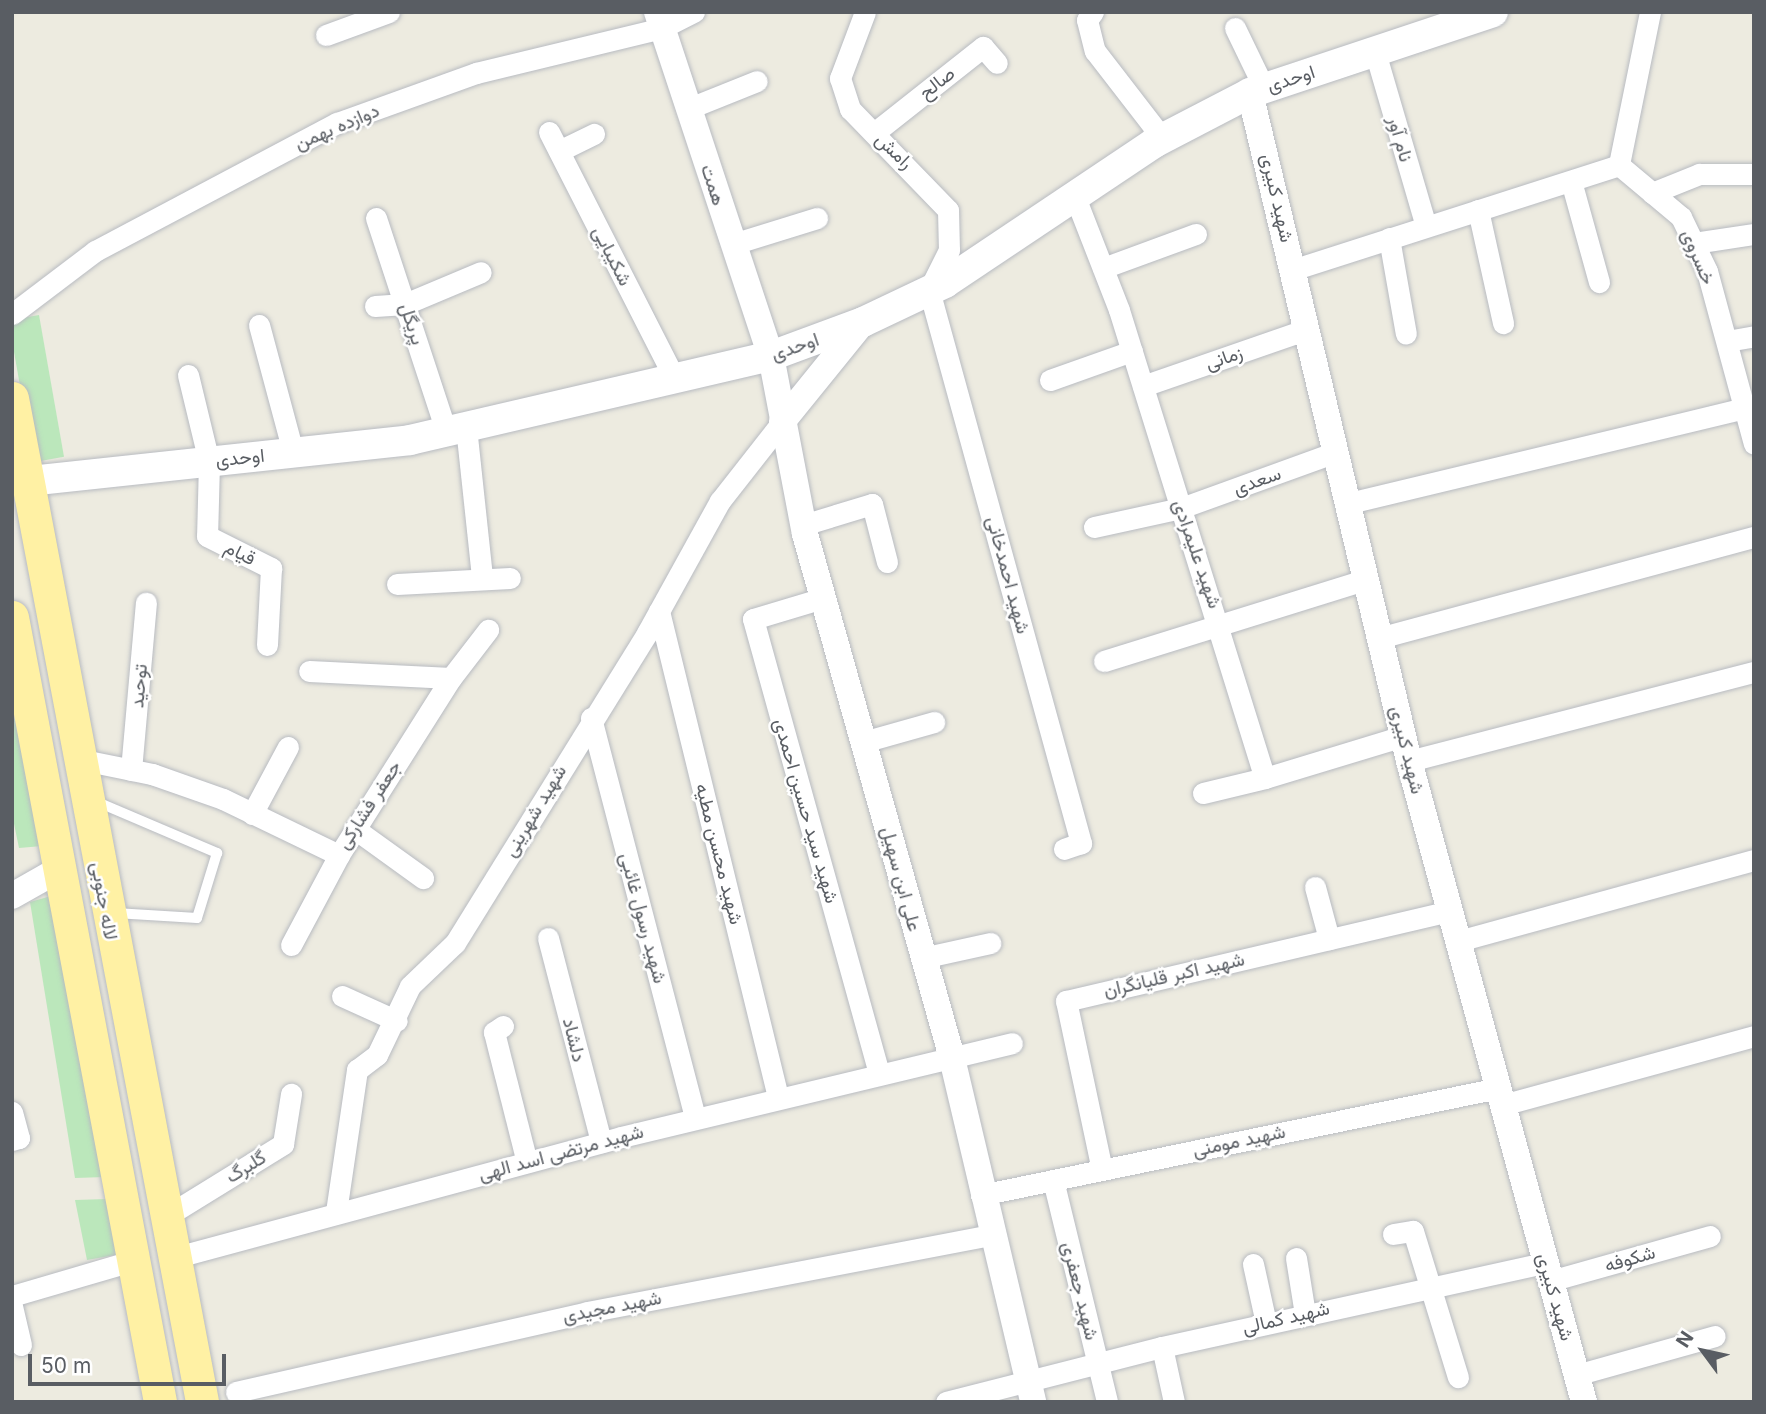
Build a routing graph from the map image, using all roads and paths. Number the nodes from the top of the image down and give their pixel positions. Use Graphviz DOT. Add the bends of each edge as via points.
graph roads {
  1 [pos="389,12"];
  2 [pos="694,12"];
  3 [pos="865,12"];
  4 [pos="1093,12"];
  5 [pos="1493,12"];
  6 [pos="1650,12"];
  7 [pos="660,20"];
  8 [pos="1235,28"];
  9 [pos="326,35"];
  10 [pos="1375,52"];
  11 [pos="997,63"];
  12 [pos="757,81"];
  13 [pos="1257,91"];
  14 [pos="687,109"];
  15 [pos="874,133"];
  16 [pos="594,134"];
  17 [pos="1163,139"];
  18 [pos="1619,165"];
  19 [pos="1754,174"];
  20 [pos="1570,181"];
  21 [pos="1653,193"];
  22 [pos="1075,197"];
  23 [pos="1478,210"];
  24 [pos="376,218"];
  25 [pos="817,218"];
  26 [pos="1426,226"];
  27 [pos="1196,234"];
  28 [pos="1754,234"];
  29 [pos="1389,238"];
  30 [pos="1694,243"];
  31 [pos="733,244"];
  32 [pos="1103,268"];
  33 [pos="1293,270"];
  34 [pos="481,272"];
  35 [pos="1599,282"];
  36 [pos="929,290"];
  37 [pos="405,304"];
  38 [pos="375,306"];
  39 [pos="12,314"];
  40 [pos="863,322"];
  41 [pos="1503,323"];
  42 [pos="259,325"];
  43 [pos="1305,330"];
  44 [pos="1406,334"];
  45 [pos="1754,336"];
  46 [pos="1727,341"];
  47 [pos="1132,351"];
  48 [pos="771,356"];
  49 [pos="188,374"];
  50 [pos="675,379"];
  51 [pos="1050,380"];
  52 [pos="1143,387"];
  53 [pos="12,398"];
  54 [pos="1744,408"];
  55 [pos="782,422"];
  56 [pos="456,429"];
  57 [pos="1754,444"];
  58 [pos="293,452"];
  59 [pos="1333,453"];
  60 [pos="209,462"];
  61 [pos="29,481"];
  62 [pos="1345,504"];
  63 [pos="1181,508"];
  64 [pos="803,525"];
  65 [pos="1094,527"];
  66 [pos="1754,537"];
  67 [pos="887,562"];
  68 [pos="482,577"];
  69 [pos="510,578"];
  70 [pos="1364,580"];
  71 [pos="397,584"];
  72 [pos="823,598"];
  73 [pos="146,603"];
  74 [pos="659,611"];
  75 [pos="12,617"];
  76 [pos="1219,621"];
  77 [pos="488,630"];
  78 [pos="1379,638"];
  79 [pos="267,645"];
  80 [pos="1104,661"];
  81 [pos="309,671"];
  82 [pos="1754,672"];
  83 [pos="451,678"];
  84 [pos="18,695"];
  85 [pos="591,718"];
  86 [pos="934,722"];
  87 [pos="863,742"];
  88 [pos="288,747"];
  89 [pos="1406,748"];
  90 [pos="78,758"];
  91 [pos="131,770"];
  92 [pos="1265,778"];
  93 [pos="1203,793"];
  94 [pos="85,797"];
  95 [pos="252,814"];
  96 [pos="355,829"];
  97 [pos="1064,849"];
  98 [pos="339,855"];
  99 [pos="1754,860"];
  100 [pos="58,870"];
  101 [pos="423,878"];
  102 [pos="1315,887"];
  103 [pos="12,896"];
  104 [pos="1450,911"];
  105 [pos="106,912"];
  106 [pos="548,938"];
  107 [pos="1329,939"];
  108 [pos="1458,941"];
  109 [pos="990,943"];
  110 [pos="291,945"];
  111 [pos="922,958"];
  112 [pos="342,996"];
  113 [pos="397,1021"];
  114 [pos="503,1027"];
  115 [pos="1754,1036"];
  116 [pos="1012,1043"];
  117 [pos="951,1054"];
  118 [pos="879,1072"];
  119 [pos="291,1094"];
  120 [pos="778,1097"];
  121 [pos="1500,1097"];
  122 [pos="12,1112"];
  123 [pos="695,1118"];
  124 [pos="16,1139"];
  125 [pos="601,1142"];
  126 [pos="527,1162"];
  127 [pos="1102,1170"];
  128 [pos="1053,1180"];
  129 [pos="981,1195"];
  130 [pos="335,1212"];
  131 [pos="165,1217"];
  132 [pos="1393,1234"];
  133 [pos="991,1235"];
  134 [pos="1710,1236"];
  135 [pos="173,1258"];
  136 [pos="1296,1258"];
  137 [pos="132,1261"];
  138 [pos="1253,1264"];
  139 [pos="1548,1272"];
  140 [pos="1431,1287"];
  141 [pos="12,1296"];
  142 [pos="12,1306"];
  143 [pos="1305,1314"];
  144 [pos="1266,1323"];
  145 [pos="1715,1336"];
  146 [pos="21,1345"];
  147 [pos="1162,1347"];
  148 [pos="1098,1362"];
  149 [pos="1576,1375"];
  150 [pos="1458,1377"];
  151 [pos="1030,1391"];
  152 [pos="236,1392"];
  153 [pos="160,1402"];
  154 [pos="202,1402"];
  155 [pos="946,1402"];
  156 [pos="1107,1402"];
  157 [pos="1174,1402"];
  158 [pos="1584,1402"];
  1 -- 9 [label="street"];
  2 -- 7 [label="street, دوازده بهمن"];
  3 -- 15 [label="street, رامش" via="840,78 850,109"];
  4 -- 17 [label="street" via="1087,20 1095,51"];
  5 -- 10 [label="main road, اوحدی"];
  6 -- 18 [label="street"];
  7 -- 14 [label="street, همت"];
  7 -- 39 [label="street, دوازده بهمن" via="475,73 337,123 95,251"];
  8 -- 13 [label="street"];
  10 -- 13 [label="main road, اوحدی"];
  10 -- 26 [label="street, نام آور"];
  11 -- 15 [label="street, صالح" via="983,47"];
  12 -- 14 [label="street"];
  13 -- 17 [label="main road, اوحدی"];
  13 -- 33 [label="street, شهید کبیری"];
  14 -- 31 [label="street, همت"];
  15 -- 36 [label="street, رامش" via="948,211 949,250"];
  16 -- 50 [label="street, شکیبایی" via="554,142"];
  17 -- 22 [label="main road, اوحدی"];
  18 -- 20 [label="street"];
  18 -- 21 [label="street, خسروی"];
  19 -- 21 [label="street" via="1699,174"];
  20 -- 23 [label="street"];
  20 -- 35 [label="street"];
  21 -- 30 [label="street, خسروی" via="1681,217"];
  22 -- 32 [label="street, شهید علیمرادی"];
  22 -- 36 [label="main road, اوحدی"];
  23 -- 26 [label="street"];
  23 -- 41 [label="street"];
  24 -- 37 [label="street, پریگل" via="382,266"];
  25 -- 31 [label="street"];
  26 -- 29 [label="street"];
  27 -- 32 [label="street"];
  28 -- 30 [label="street"];
  29 -- 33 [label="street"];
  29 -- 44 [label="street"];
  30 -- 46 [label="street, خسروی"];
  31 -- 48 [label="street, همت"];
  32 -- 47 [label="street, شهید علیمرادی"];
  33 -- 43 [label="street, شهید کبیری"];
  34 -- 37 [label="street"];
  36 -- 40 [label="main road, اوحدی"];
  36 -- 97 [label="street, شهید احمدخانی" via="1081,843"];
  37 -- 38 [label="street"];
  37 -- 56 [label="street, پریگل"];
  40 -- 48 [label="main road, اوحدی"];
  40 -- 55 [label="street"];
  42 -- 58 [label="street"];
  43 -- 52 [label="street, زمانی"];
  43 -- 59 [label="street, شهید کبیری"];
  45 -- 46 [label="street"];
  46 -- 54 [label="street, خسروی"];
  47 -- 51 [label="street"];
  47 -- 52 [label="street, شهید علیمرادی"];
  48 -- 50 [label="main road, اوحدی"];
  48 -- 55 [label="street, علی ابن سهیل"];
  49 -- 60 [label="street"];
  50 -- 56 [label="main road, اوحدی"];
  52 -- 63 [label="street, شهید علیمرادی"];
  53 -- 61 [label="main road, لاله جنوبی"];
  54 -- 57 [label="street, خسروی"];
  54 -- 62 [label="street"];
  55 -- 64 [label="street, علی ابن سهیل"];
  55 -- 74 [label="street, شهید شهرینی" via="720,501"];
  56 -- 58 [label="main road, اوحدی"];
  56 -- 68 [label="street, پریگل"];
  58 -- 60 [label="main road, اوحدی"];
  59 -- 62 [label="street, شهید کبیری"];
  59 -- 63 [label="street, سعدی"];
  60 -- 61 [label="main road, اوحدی"];
  60 -- 79 [label="street, قیام" via="207,537 271,568"];
  61 -- 90 [label="main road, لاله جنوبی"];
  62 -- 70 [label="street, شهید کبیری"];
  63 -- 65 [label="street, سعدی"];
  63 -- 76 [label="street, شهید علیمرادی"];
  64 -- 67 [label="street" via="872,504"];
  64 -- 72 [label="street, علی ابن سهیل"];
  66 -- 78 [label="street"];
  68 -- 69 [label="street"];
  68 -- 71 [label="street"];
  70 -- 76 [label="street"];
  70 -- 78 [label="street, شهید کبیری"];
  72 -- 87 [label="street, علی ابن سهیل"];
  72 -- 118 [label="street, شهید سید حسین احمدی" via="752,619"];
  73 -- 91 [label="street, توحید"];
  74 -- 85 [label="street, شهید شهرینی"];
  74 -- 120 [label="street, شهید محسن مطیه"];
  75 -- 84 [label="main road, لاله جنوبی"];
  76 -- 80 [label="street"];
  76 -- 92 [label="street, شهید علیمرادی"];
  77 -- 83 [label="street, جعفر فشارکی"];
  78 -- 89 [label="street, شهید کبیری"];
  81 -- 83 [label="street"];
  82 -- 89 [label="street"];
  83 -- 96 [label="street, جعفر فشارکی"];
  84 -- 100 [label="main road, لاله جنوبی"];
  85 -- 113 [label="street, شهید شهرینی" via="455,943 410,986"];
  85 -- 123 [label="street, شهید رسول غائبی"];
  86 -- 87 [label="street"];
  87 -- 111 [label="street, علی ابن سهیل"];
  88 -- 95 [label="street"];
  89 -- 92 [label="street"];
  89 -- 104 [label="street, شهید کبیری"];
  90 -- 91 [label="street, جعفر فشارکی"];
  90 -- 94 [label="main road, لاله جنوبی"];
  91 -- 95 [label="street, جعفر فشارکی"];
  92 -- 93 [label="street"];
  94 -- 105 [label="main road, لاله جنوبی"];
  94 -- 105 [label="lane" via="217,853 197,918"];
  95 -- 98 [label="street, جعفر فشارکی"];
  96 -- 98 [label="street, جعفر فشارکی"];
  96 -- 101 [label="street"];
  98 -- 110 [label="street"];
  99 -- 108 [label="street"];
  100 -- 103 [label="street"];
  100 -- 137 [label="main road, لاله جنوبی"];
  102 -- 107 [label="street"];
  104 -- 107 [label="street, شهید اکبر قلیانگران"];
  104 -- 108 [label="street, شهید کبیری"];
  105 -- 131 [label="main road, لاله جنوبی"];
  106 -- 125 [label="street, دلشاد"];
  107 -- 127 [label="street, شهید اکبر قلیانگران" via="1066,1001"];
  108 -- 121 [label="street, شهید کبیری"];
  109 -- 111 [label="street"];
  111 -- 117 [label="street, علی ابن سهیل"];
  112 -- 113 [label="street"];
  113 -- 130 [label="street, شهید شهرینی" via="377,1055 357,1070"];
  114 -- 126 [label="street" via="494,1032"];
  115 -- 121 [label="street, شهید مومنی"];
  116 -- 117 [label="street, شهید مرتضی اسد الهی"];
  117 -- 118 [label="street, شهید مرتضی اسد الهی"];
  117 -- 129 [label="street, علی ابن سهیل"];
  118 -- 120 [label="street, شهید مرتضی اسد الهی"];
  119 -- 131 [label="street, گلبرگ" via="283,1144"];
  120 -- 123 [label="street, شهید مرتضی اسد الهی"];
  121 -- 127 [label="street, شهید مومنی"];
  121 -- 139 [label="street, شهید کبیری"];
  122 -- 124 [label="street"];
  123 -- 125 [label="street, شهید مرتضی اسد الهی"];
  125 -- 126 [label="street, شهید مرتضی اسد الهی"];
  126 -- 130 [label="street, شهید مرتضی اسد الهی"];
  127 -- 128 [label="street, شهید مومنی"];
  128 -- 129 [label="street, شهید مومنی"];
  128 -- 148 [label="street, شهید جعفری"];
  129 -- 133 [label="street, علی ابن سهیل"];
  130 -- 135 [label="street, شهید مرتضی اسد الهی"];
  131 -- 135 [label="main road, لاله جنوبی"];
  132 -- 140 [label="street" via="1413,1231"];
  133 -- 151 [label="street, علی ابن سهیل"];
  133 -- 152 [label="street, شهید مجیدی" via="587,1312"];
  134 -- 139 [label="street, شکوفه"];
  135 -- 154 [label="main road, لاله جنوبی"];
  136 -- 143 [label="street"];
  137 -- 141 [label="street"];
  137 -- 153 [label="main road, لاله جنوبی"];
  138 -- 144 [label="street"];
  139 -- 140 [label="street, شهید کمالی"];
  139 -- 149 [label="street, شهید کبیری"];
  140 -- 143 [label="street, شهید کمالی"];
  140 -- 150 [label="street"];
  142 -- 146 [label="street"];
  143 -- 144 [label="street, شهید کمالی"];
  144 -- 147 [label="street, شهید کمالی"];
  145 -- 149 [label="street"];
  147 -- 148 [label="street, شهید کمالی"];
  147 -- 157 [label="street"];
  148 -- 151 [label="street, شهید کمالی"];
  148 -- 156 [label="street, شهید جعفری"];
  149 -- 158 [label="street, شهید کبیری"];
  151 -- 155 [label="street, شهید کمالی"];
}
